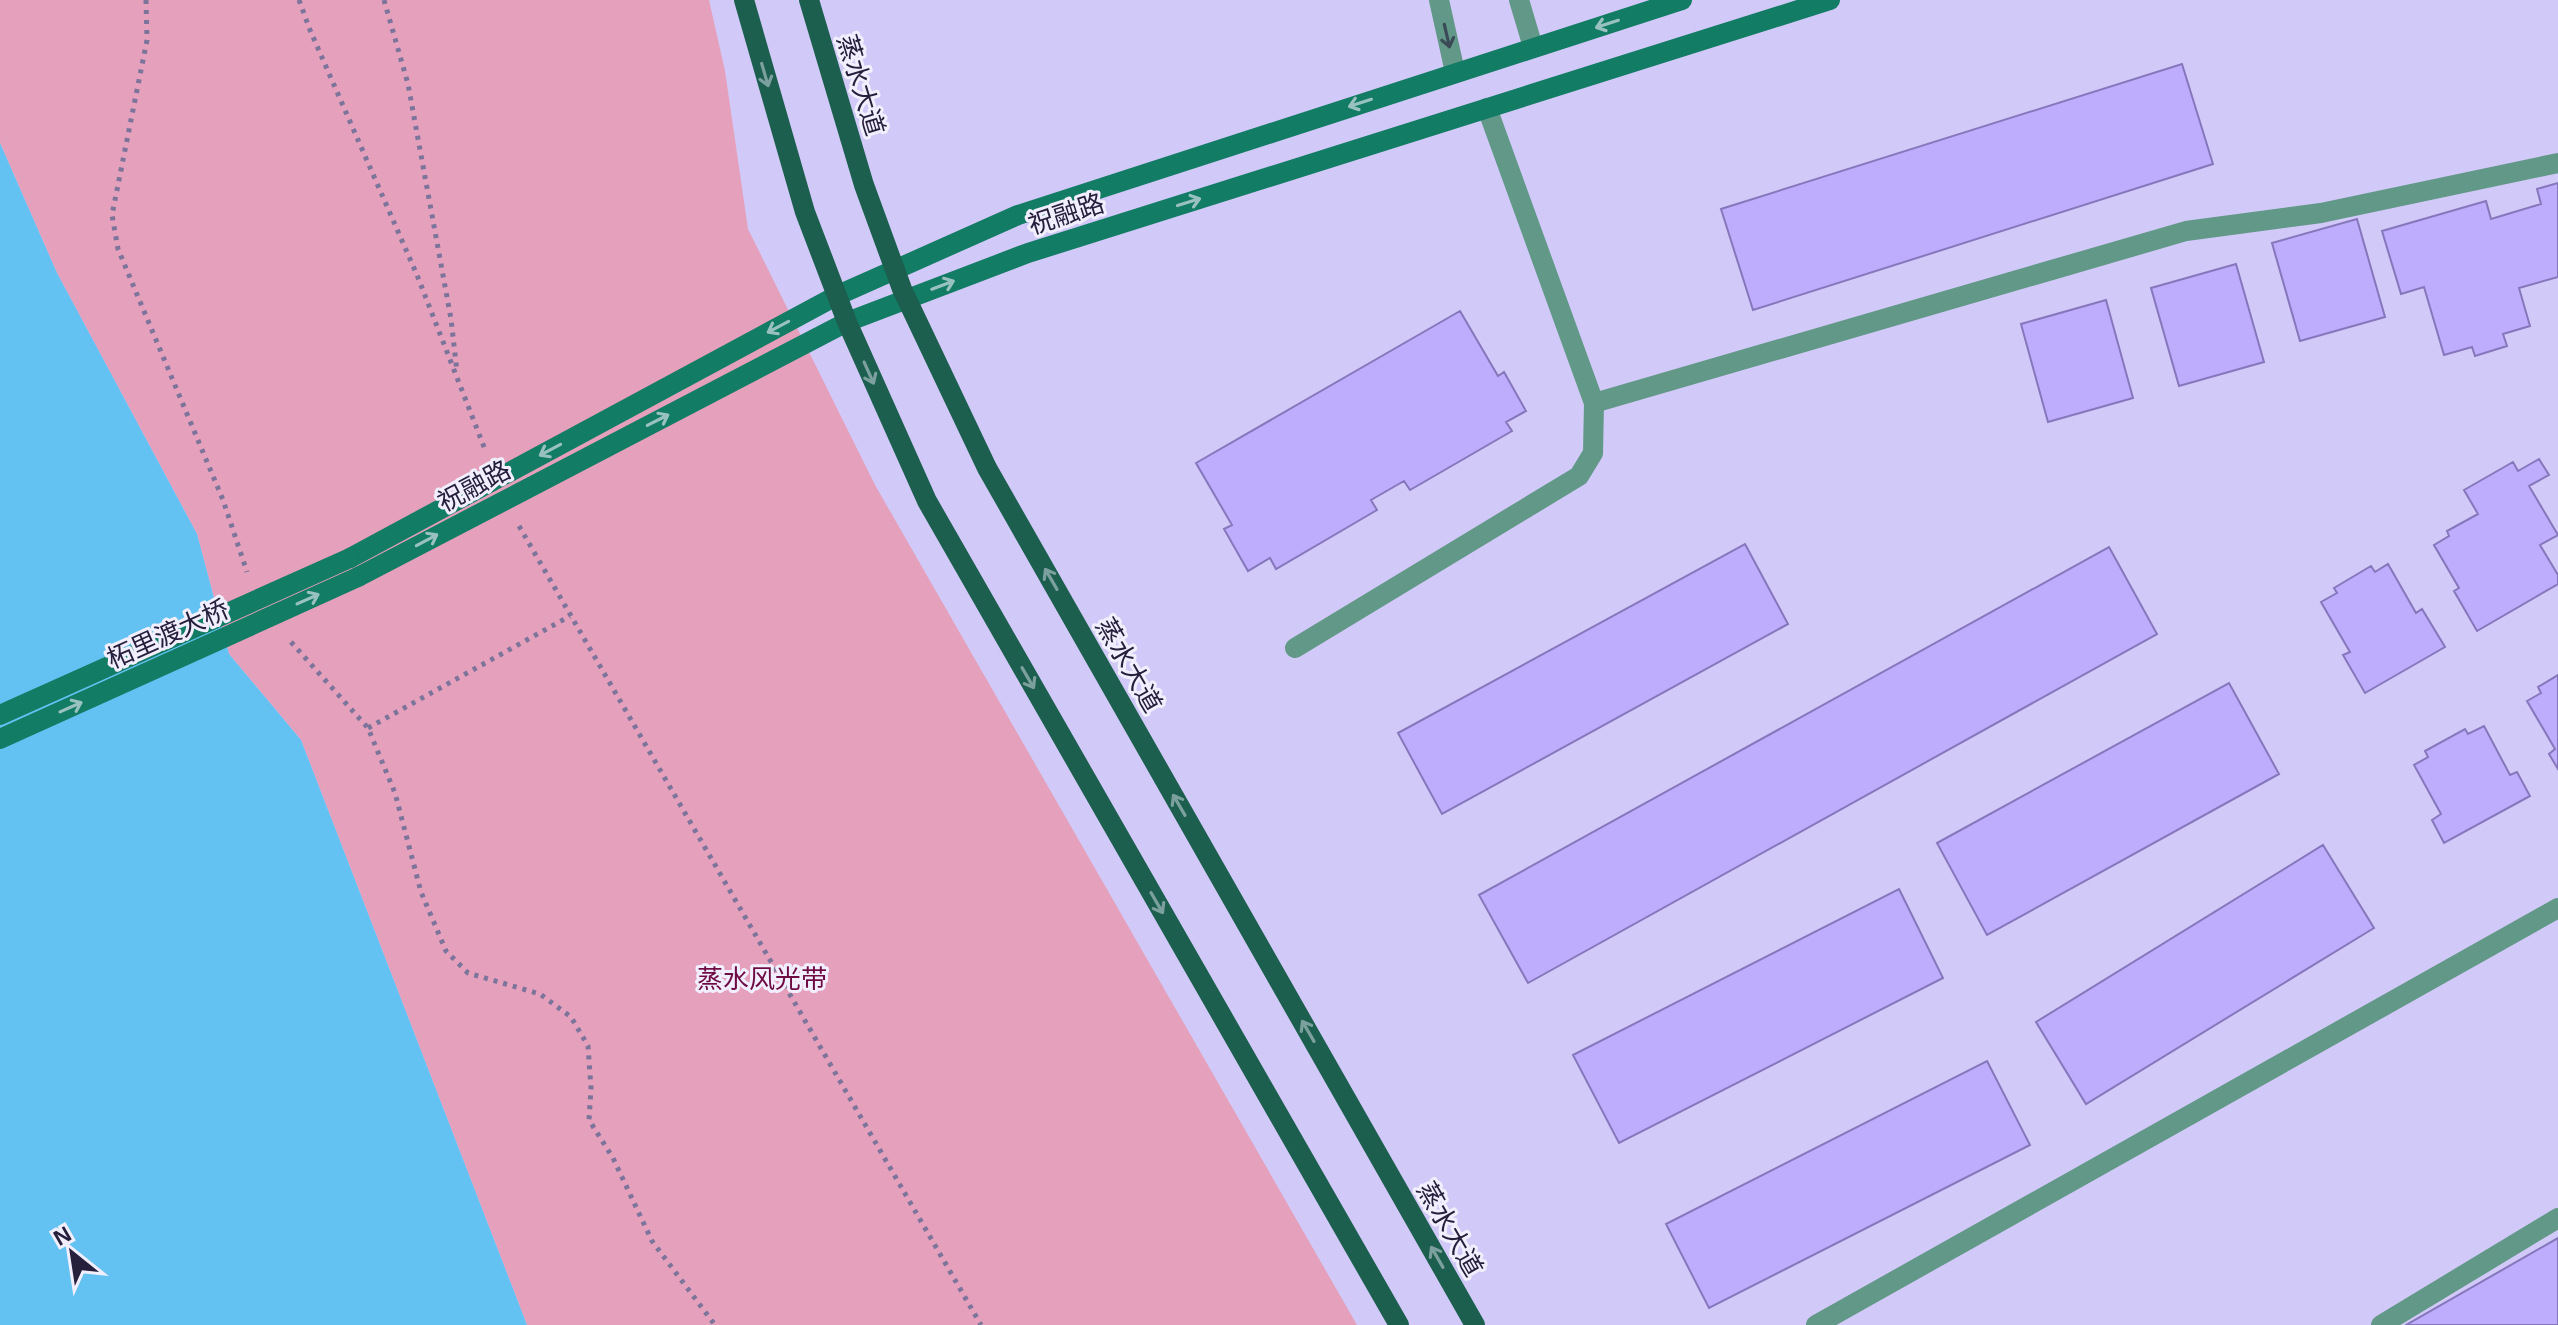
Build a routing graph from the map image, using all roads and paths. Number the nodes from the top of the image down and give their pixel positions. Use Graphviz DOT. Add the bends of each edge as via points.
graph roads {
  1 [pos="146,0"];
  2 [pos="299,0"];
  3 [pos="384,0"];
  4 [pos="744,0"];
  5 [pos="809,0"];
  6 [pos="1439,0"];
  7 [pos="1519,0"];
  8 [pos="1682,0"];
  9 [pos="1830,0"];
  10 [pos="1533,47"];
  11 [pos="1455,72"];
  12 [pos="1487,108"];
  13 [pos="2558,163"];
  14 [pos="895,269"];
  15 [pos="836,296"];
  16 [pos="907,299"];
  17 [pos="847,322"];
  18 [pos="458,381"];
  19 [pos="1594,403"];
  20 [pos="497,479"];
  21 [pos="504,500"];
  22 [pos="354,567"];
  23 [pos="252,581"];
  24 [pos="570,616"];
  25 [pos="282,632"];
  26 [pos="1295,648"];
  27 [pos="0,715"];
  28 [pos="368,728"];
  29 [pos="0,739"];
  30 [pos="2558,908"];
  31 [pos="2558,1218"];
  32 [pos="715,1325"];
  33 [pos="981,1325"];
  34 [pos="1399,1325"];
  35 [pos="1475,1325"];
  36 [pos="1816,1325"];
  37 [pos="2381,1325"];
  1 -- 23 [label="path" via="147,40 112,215 118,249"];
  2 -- 18 [label="path"];
  3 -- 18 [label="path" via="408,84"];
  4 -- 15 [label="main road, one-way" via="805,212"];
  5 -- 14 [label="main road, 蒸水大道"];
  6 -- 11 [label="street, one-way"];
  7 -- 10 [label="street"];
  8 -- 10 [label="main road, 祝融路, one-way"];
  9 -- 12 [label="main road, 祝融路"];
  10 -- 11 [label="main road, 祝融路"];
  11 -- 14 [label="main road, 祝融路, one-way" via="1018,215"];
  16 -- 12 [label="main road, 祝融路, one-way" via="1028,253"];
  12 -- 19 [label="street"];
  13 -- 19 [label="street" via="2321,213 2186,231"];
  14 -- 15 [label="main road, 祝融路"];
  14 -- 16 [label="main road, 蒸水大道"];
  15 -- 17 [label="main road"];
  15 -- 20 [label="main road, 祝融路, one-way"];
  16 -- 17 [label="main road, 祝融路"];
  35 -- 16 [label="main road, 蒸水大道, one-way" via="987,468"];
  21 -- 17 [label="main road, 祝融路, one-way"];
  17 -- 34 [label="main road, one-way" via="927,501"];
  18 -- 20 [label="path"];
  19 -- 26 [label="street" via="1593,453 1579,476"];
  20 -- 22 [label="main road, 祝融路"];
  22 -- 21 [label="main road, 祝融路, one-way"];
  21 -- 24 [label="path"];
  22 -- 27 [label="main road, 柘里渡大桥, bridge"];
  29 -- 22 [label="main road, 柘里渡大桥, one-way, bridge"];
  24 -- 28 [label="path"];
  24 -- 33 [label="path"];
  25 -- 28 [label="path"];
  28 -- 32 [label="path" via="395,793 421,892 446,951 468,973 540,994 571,1017 588,1046 589,1120 652,1241"];
  30 -- 36 [label="street"];
  31 -- 37 [label="street"];
}
